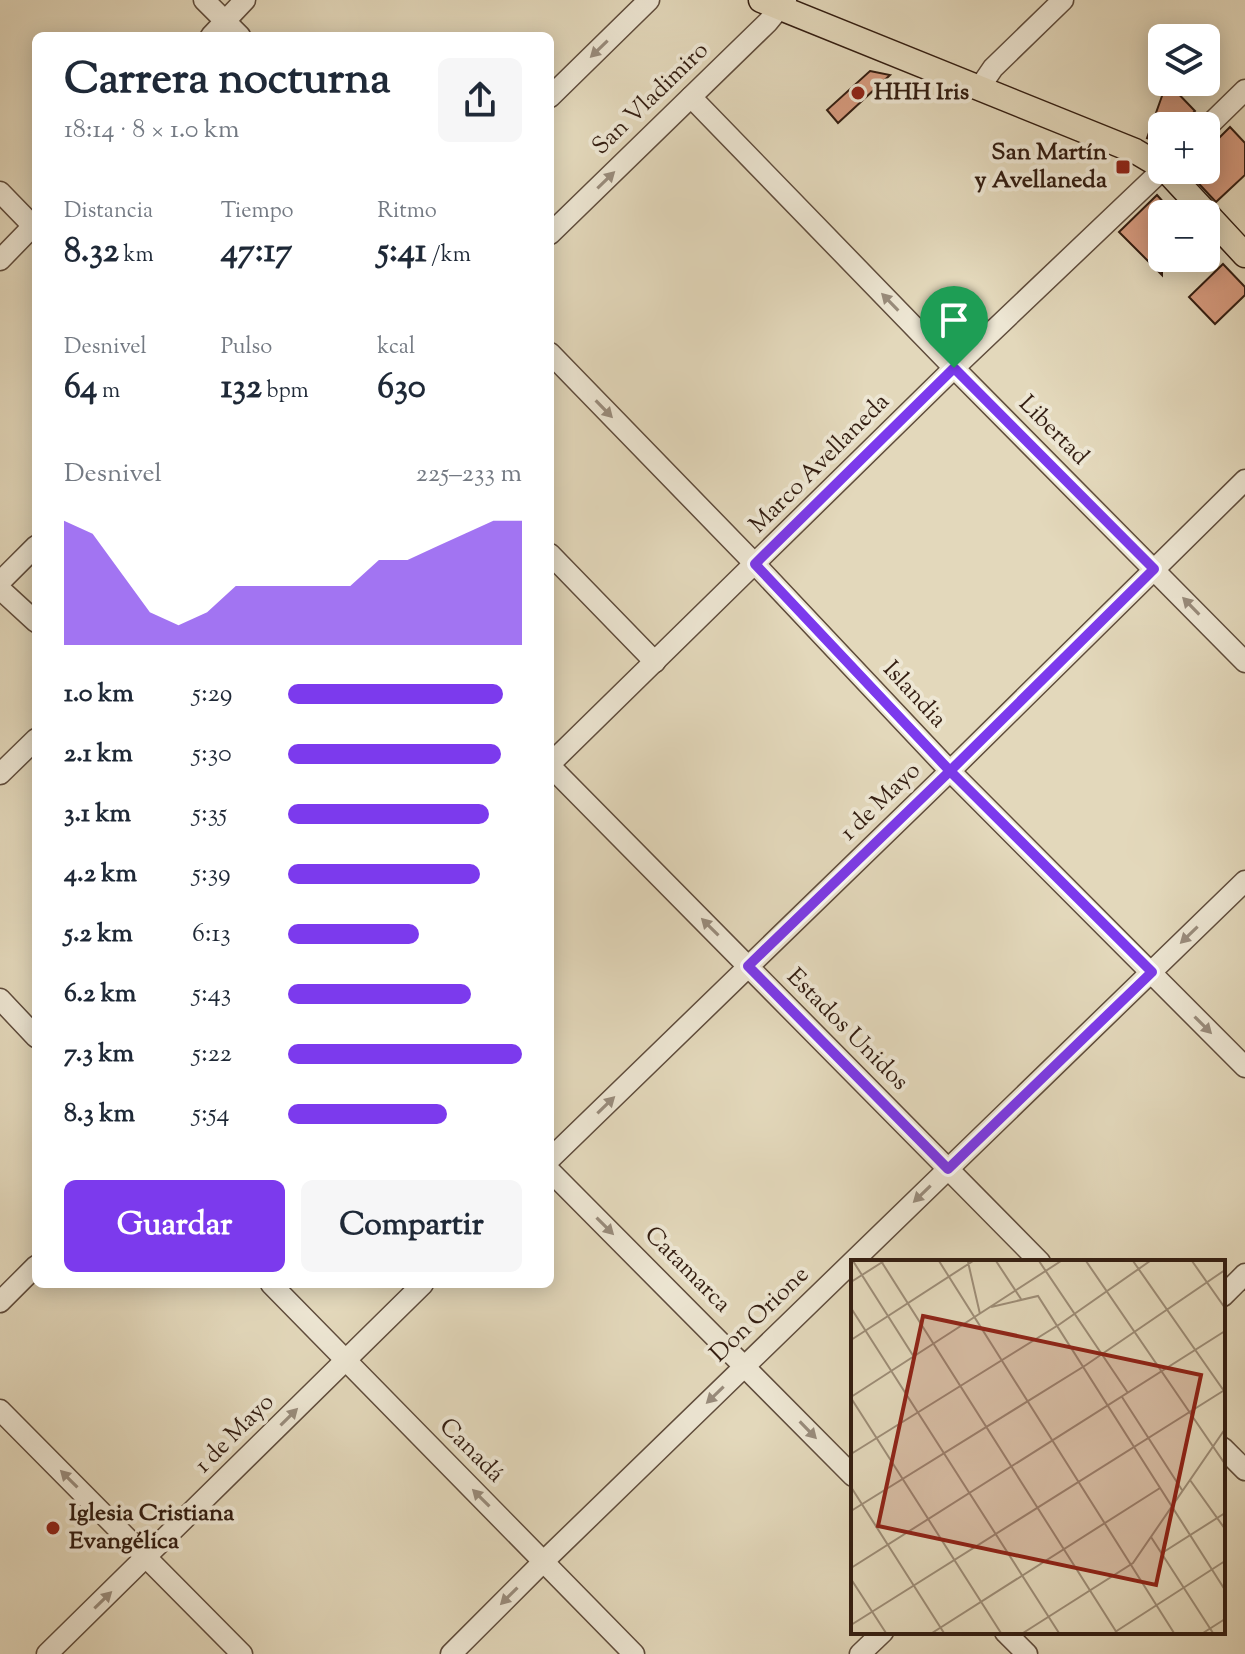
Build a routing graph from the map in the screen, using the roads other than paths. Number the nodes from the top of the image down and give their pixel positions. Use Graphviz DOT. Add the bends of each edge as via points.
graph roads {
  1 [pos="204,0"];
  2 [pos="245,0"];
  3 [pos="649,0"];
  4 [pos="1058,2"];
  5 [pos="776,3"];
  6 [pos="225,31"];
  7 [pos="980,87"];
  8 [pos="1245,90"];
  9 [pos="554,93"];
  10 [pos="691,97"];
  11 [pos="1220,114"];
  12 [pos="1148,159"];
  13 [pos="1148,183"];
  14 [pos="1177,184"];
  15 [pos="0,192"];
  16 [pos="32,223"];
  17 [pos="32,229"];
  18 [pos="554,230"];
  19 [pos="1245,255"];
  20 [pos="0,260"];
  21 [pos="554,357"];
  22 [pos="954,368"];
  23 [pos="1245,480"];
  24 [pos="32,550"];
  25 [pos="554,558"];
  26 [pos="755,564"];
  27 [pos="1154,569"];
  28 [pos="0,582"];
  29 [pos="0,589"];
  30 [pos="32,618"];
  31 [pos="655,662"];
  32 [pos="1245,662"];
  33 [pos="32,743"];
  34 [pos="554,761"];
  35 [pos="554,769"];
  36 [pos="950,771"];
  37 [pos="0,774"];
  38 [pos="1245,881"];
  39 [pos="748,966"];
  40 [pos="1152,972"];
  41 [pos="0,999"];
  42 [pos="32,1033"];
  43 [pos="1245,1067"];
  44 [pos="554,1155"];
  45 [pos="948,1169"];
  46 [pos="554,1175"];
  47 [pos="854,1260"];
  48 [pos="1038,1260"];
  49 [pos="851,1263"];
  50 [pos="32,1270"];
  51 [pos="1245,1274"];
  52 [pos="275,1288"];
  53 [pos="419,1288"];
  54 [pos="1225,1294"];
  55 [pos="0,1302"];
  56 [pos="345,1361"];
  57 [pos="745,1365"];
  58 [pos="0,1410"];
  59 [pos="1225,1450"];
  60 [pos="1245,1470"];
  61 [pos="851,1474"];
  62 [pos="148,1557"];
  63 [pos="544,1561"];
  64 [pos="881,1634"];
  65 [pos="1007,1634"];
  66 [pos="47,1654"];
  67 [pos="242,1654"];
  68 [pos="451,1654"];
  69 [pos="634,1654"];
  70 [pos="860,1654"];
  71 [pos="1027,1654"];
  1 -- 6 [label="street"];
  2 -- 6 [label="street"];
  3 -- 9 [label="street, one-way"];
  4 -- 7 [label="street"];
  5 -- 7 [label="main road"];
  5 -- 10 [label="street, San Vladimiro"];
  7 -- 12 [label="main road"];
  8 -- 11 [label="street"];
  18 -- 10 [label="street, San Vladimiro, one-way"];
  22 -- 10 [label="street, Libertad, one-way"];
  13 -- 22 [label="street, Marco Avellaneda"];
  14 -- 19 [label="main road"];
  15 -- 16 [label="street"];
  17 -- 20 [label="street"];
  21 -- 26 [label="street, Islandia, one-way"];
  22 -- 26 [label="street, Marco Avellaneda"];
  22 -- 27 [label="street, Libertad"];
  23 -- 27 [label="street, 1 de Mayo"];
  24 -- 28 [label="street"];
  25 -- 31 [label="street"];
  26 -- 31 [label="street, Marco Avellaneda"];
  26 -- 36 [label="street, Islandia"];
  32 -- 27 [label="street, Libertad, one-way"];
  27 -- 36 [label="street, 1 de Mayo"];
  29 -- 30 [label="street"];
  31 -- 34 [label="street, Marco Avellaneda"];
  33 -- 37 [label="street"];
  39 -- 35 [label="street, Estados Unidos, one-way"];
  36 -- 39 [label="street, 1 de Mayo"];
  36 -- 40 [label="street, Islandia"];
  38 -- 40 [label="street, Don Orione, one-way"];
  44 -- 39 [label="street, 1 de Mayo, one-way"];
  39 -- 45 [label="street, Estados Unidos"];
  40 -- 43 [label="street, Islandia, one-way"];
  40 -- 45 [label="street, Don Orione"];
  41 -- 42 [label="street"];
  45 -- 47 [label="street, Don Orione, one-way"];
  45 -- 48 [label="street, Estados Unidos"];
  46 -- 57 [label="street, Catamarca, one-way"];
  49 -- 57 [label="street, Don Orione, one-way"];
  50 -- 55 [label="street"];
  51 -- 54 [label="street"];
  52 -- 56 [label="street, Canadá"];
  53 -- 56 [label="street, 1 de Mayo"];
  62 -- 56 [label="street, 1 de Mayo, one-way"];
  63 -- 56 [label="street, Canadá, one-way"];
  57 -- 61 [label="street, Catamarca, one-way"];
  57 -- 63 [label="street, Don Orione, one-way"];
  62 -- 58 [label="street, one-way"];
  59 -- 60 [label="street"];
  66 -- 62 [label="street, 1 de Mayo, one-way"];
  62 -- 67 [label="street"];
  63 -- 68 [label="street, Don Orione, one-way"];
  63 -- 69 [label="street, Canadá"];
  64 -- 70 [label="street"];
  65 -- 71 [label="street"];
}
